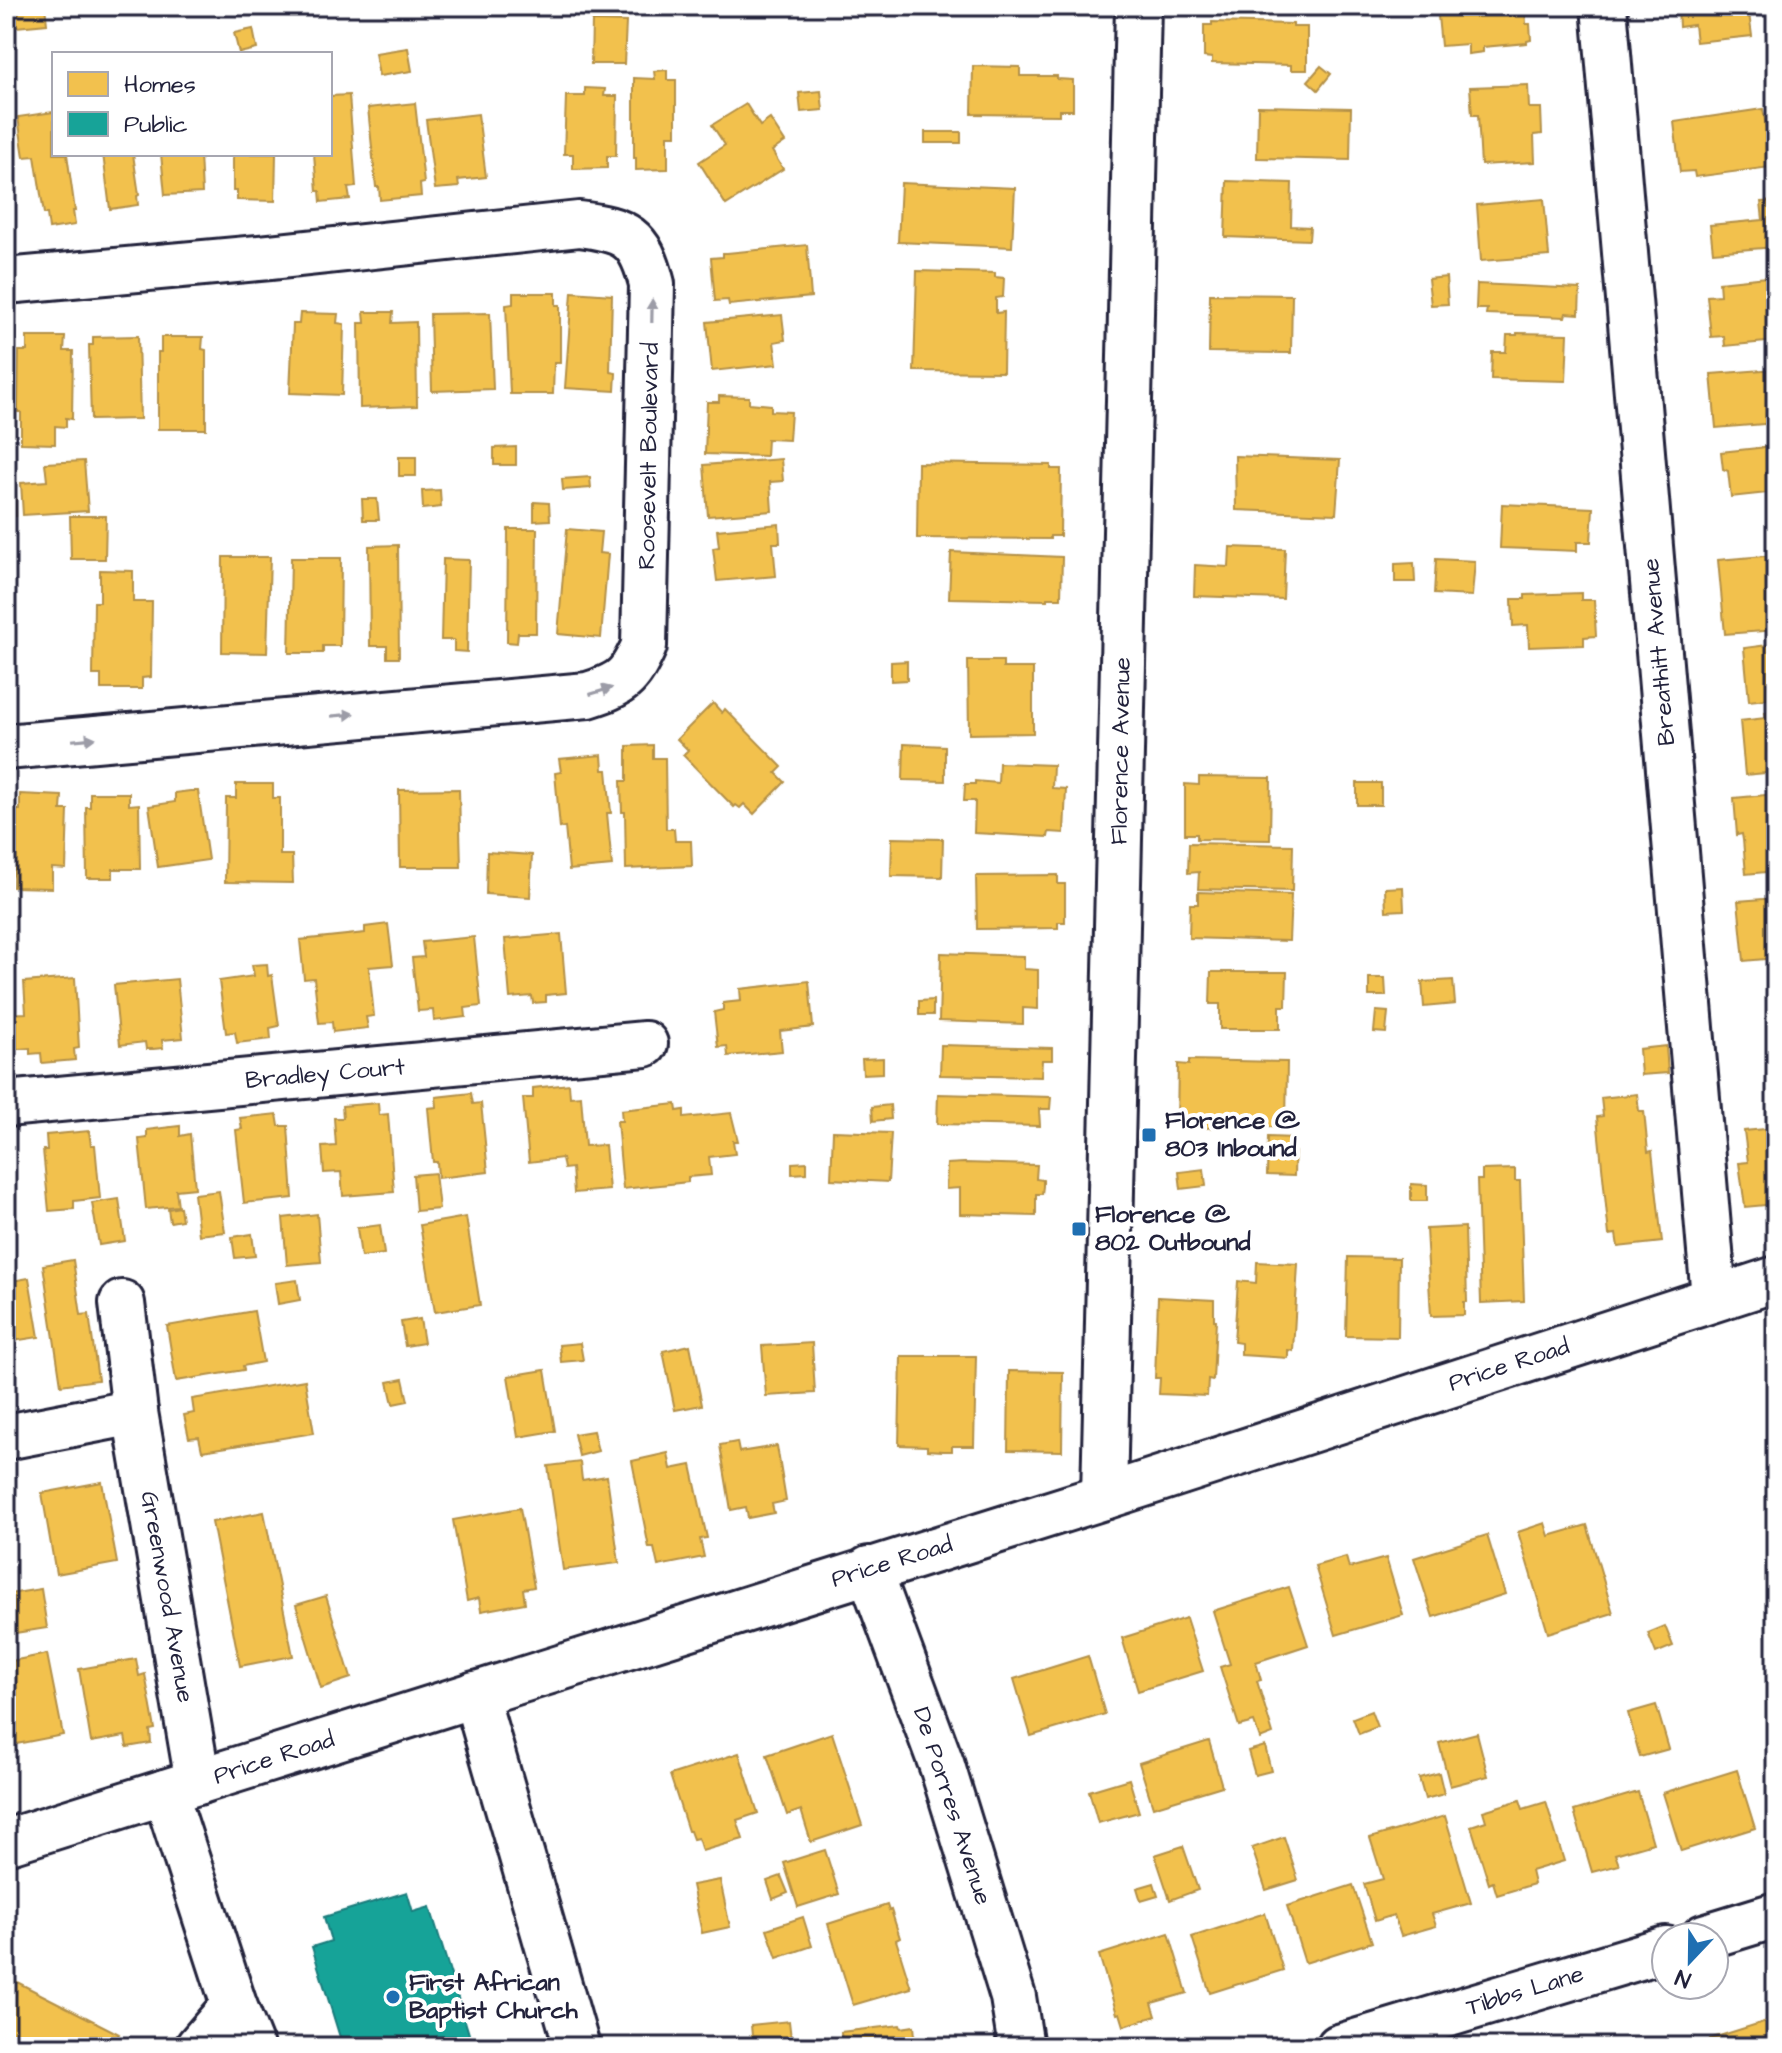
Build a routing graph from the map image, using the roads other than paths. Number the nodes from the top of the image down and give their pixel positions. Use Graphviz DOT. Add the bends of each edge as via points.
graph roads {
  1 [pos="1138,6"];
  2 [pos="1604,6"];
  3 [pos="6,281"];
  4 [pos="6,747"];
  5 [pos="645,1044"];
  6 [pos="6,1104"];
  7 [pos="1776,1279"];
  8 [pos="1714,1298"];
  9 [pos="122,1303"];
  10 [pos="135,1412"];
  11 [pos="6,1437"];
  12 [pos="1104,1497"];
  13 [pos="869,1569"];
  14 [pos="475,1694"];
  15 [pos="182,1787"];
  16 [pos="6,1842"];
  17 [pos="1776,1915"];
  18 [pos="1730,1929"];
  19 [pos="1650,1954"];
  20 [pos="234,2005"];
  21 [pos="198,2047"];
  22 [pos="251,2047"];
  23 [pos="577,2047"];
  24 [pos="1021,2047"];
  25 [pos="1339,2047"];
  1 -- 12 [label="street, Florence Avenue"];
  2 -- 8 [label="street, Breathitt Avenue"];
  4 -- 3 [label="street, Roosevelt Boulevard, one-way" via="588,695 614,687 633,670 644,646 652,284 645,254 629,239 607,228 579,224"];
  5 -- 6 [label="street, Bradley Court"];
  7 -- 8 [label="street, Price Road"];
  8 -- 12 [label="street, Price Road"];
  9 -- 10 [label="street, Greenwood Avenue"];
  10 -- 11 [label="street"];
  10 -- 15 [label="street, Greenwood Avenue"];
  12 -- 13 [label="street, Price Road"];
  13 -- 14 [label="street, Price Road"];
  13 -- 24 [label="street, De Porres Avenue" via="942,1766 1013,1997"];
  14 -- 15 [label="street, Price Road"];
  14 -- 23 [label="street"];
  15 -- 16 [label="street, Price Road"];
  15 -- 20 [label="street, Greenwood Avenue"];
  17 -- 18 [label="street"];
  19 -- 25 [label="street, Tibbs Lane"];
  20 -- 21 [label="street"];
  20 -- 22 [label="street, Greenwood Avenue"];
}
